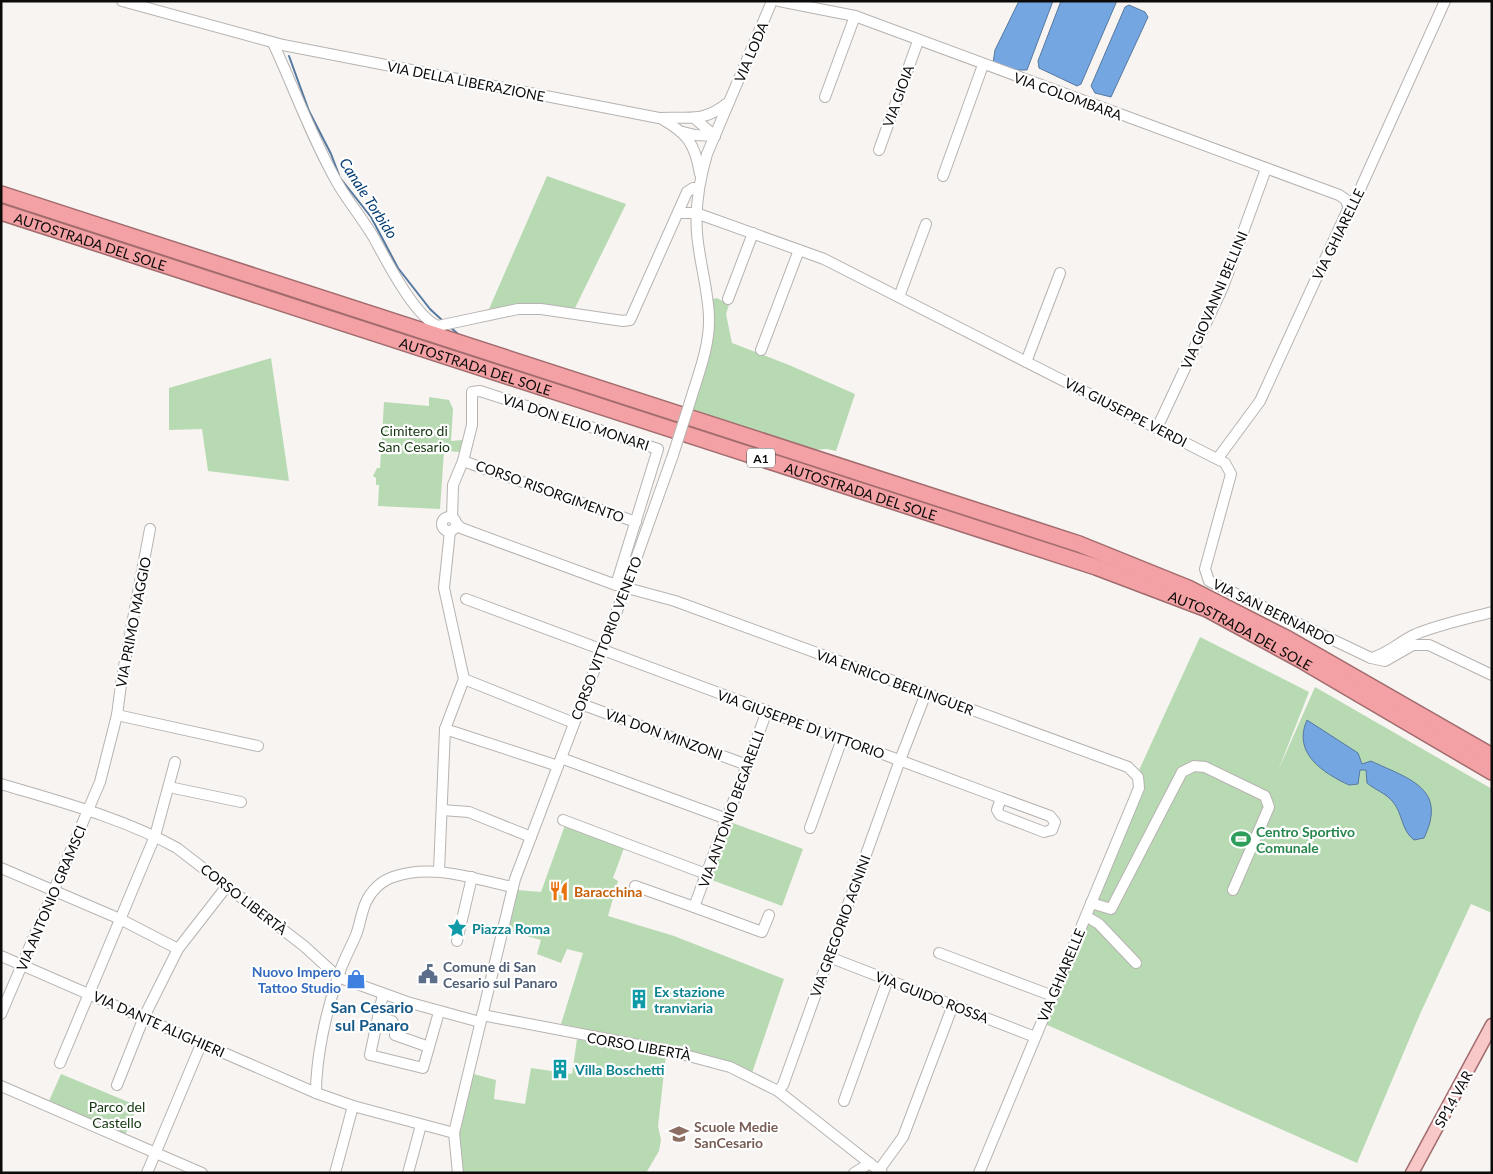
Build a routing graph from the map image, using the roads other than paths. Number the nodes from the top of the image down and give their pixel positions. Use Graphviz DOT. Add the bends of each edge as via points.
graph roads {
  1 [pos="122,1"];
  2 [pos="772,1"];
  3 [pos="780,1"];
  4 [pos="1445,1"];
  5 [pos="855,16"];
  6 [pos="918,41"];
  7 [pos="273,42"];
  8 [pos="983,65"];
  9 [pos="825,97"];
  10 [pos="729,102"];
  11 [pos="659,118"];
  12 [pos="694,118"];
  13 [pos="682,132"];
  14 [pos="715,136"];
  15 [pos="878,150"];
  16 [pos="1266,169"];
  17 [pos="701,176"];
  18 [pos="943,176"];
  19 [pos="698,188"];
  20 [pos="1,194"];
  21 [pos="1348,207"];
  22 [pos="1,212"];
  23 [pos="678,213"];
  24 [pos="696,214"];
  25 [pos="926,224"];
  26 [pos="753,233"];
  27 [pos="799,250"];
  28 [pos="1060,273"];
  29 [pos="899,297"];
  30 [pos="728,299"];
  31 [pos="761,350"];
  32 [pos="1026,362"];
  33 [pos="1157,428"];
  34 [pos="1221,460"];
  35 [pos="464,461"];
  36 [pos="636,522"];
  37 [pos="452,524"];
  38 [pos="150,529"];
  39 [pos="633,570"];
  40 [pos="616,585"];
  41 [pos="626,587"];
  42 [pos="649,594"];
  43 [pos="466,599"];
  44 [pos="619,605"];
  45 [pos="1492,612"];
  46 [pos="602,650"];
  47 [pos="1371,658"];
  48 [pos="1492,675"];
  49 [pos="464,679"];
  50 [pos="926,693"];
  51 [pos="581,704"];
  52 [pos="767,711"];
  53 [pos="117,715"];
  54 [pos="574,723"];
  55 [pos="445,729"];
  56 [pos="842,739"];
  57 [pos="258,746"];
  58 [pos="1492,756"];
  59 [pos="900,760"];
  60 [pos="175,762"];
  61 [pos="559,762"];
  62 [pos="747,764"];
  63 [pos="1492,772"];
  64 [pos="1138,777"];
  65 [pos="1,784"];
  66 [pos="169,787"];
  67 [pos="1001,798"];
  68 [pos="241,802"];
  69 [pos="442,810"];
  70 [pos="88,811"];
  71 [pos="726,819"];
  72 [pos="564,820"];
  73 [pos="810,828"];
  74 [pos="155,836"];
  75 [pos="531,837"];
  76 [pos="1,868"];
  77 [pos="439,870"];
  78 [pos="706,874"];
  79 [pos="472,877"];
  80 [pos="227,886"];
  81 [pos="513,886"];
  82 [pos="635,886"];
  83 [pos="54,890"];
  84 [pos="1233,890"];
  85 [pos="1091,903"];
  86 [pos="694,907"];
  87 [pos="769,915"];
  88 [pos="1086,916"];
  89 [pos="120,919"];
  90 [pos="457,941"];
  91 [pos="178,949"];
  92 [pos="939,953"];
  93 [pos="1,956"];
  94 [pos="829,957"];
  95 [pos="1136,963"];
  96 [pos="22,964"];
  97 [pos="338,977"];
  98 [pos="888,979"];
  99 [pos="88,993"];
  100 [pos="382,994"];
  101 [pos="1053,996"];
  102 [pos="953,1005"];
  103 [pos="440,1012"];
  104 [pos="1,1014"];
  105 [pos="144,1017"];
  106 [pos="378,1017"];
  107 [pos="481,1019"];
  108 [pos="1492,1025"];
  109 [pos="1036,1037"];
  110 [pos="202,1042"];
  111 [pos="429,1047"];
  112 [pos="60,1063"];
  113 [pos="116,1085"];
  114 [pos="1,1086"];
  115 [pos="778,1091"];
  116 [pos="316,1093"];
  117 [pos="844,1101"];
  118 [pos="353,1106"];
  119 [pos="421,1125"];
  120 [pos="454,1133"];
  121 [pos="157,1152"];
  122 [pos="870,1163"];
  123 [pos="881,1172"];
  124 [pos="147,1173"];
  125 [pos="202,1173"];
  126 [pos="335,1173"];
  127 [pos="408,1173"];
  128 [pos="458,1173"];
  129 [pos="854,1173"];
  130 [pos="979,1173"];
  131 [pos="1412,1173"];
  1 -- 7 [label="street, VIA DELLA LIBERAZIONE"];
  2 -- 10 [label="street, VIA LODA"];
  3 -- 5 [label="street, VIA COLOMBARA"];
  4 -- 21 [label="street, VIA GHIARELLE" via="1357,196"];
  5 -- 6 [label="street, VIA COLOMBARA"];
  5 -- 9 [label="street"];
  6 -- 8 [label="street, VIA COLOMBARA"];
  6 -- 15 [label="street, VIA GIOIA"];
  7 -- 11 [label="street, VIA DELLA LIBERAZIONE"];
  7 -- 23 [label="street" via="338,185 421,313 431,323 447,325 518,309 630,320"];
  8 -- 16 [label="street, VIA COLOMBARA"];
  8 -- 18 [label="street"];
  10 -- 12 [label="street, VIA DELLA LIBERAZIONE" via="716,113"];
  10 -- 14 [label="street, CORSO VITTORIO VENETO"];
  11 -- 12 [label="street, VIA DELLA LIBERAZIONE"];
  11 -- 13 [label="street, VIA DELLA LIBERAZIONE"];
  12 -- 14 [label="street"];
  13 -- 14 [label="street, VIA DELLA LIBERAZIONE"];
  13 -- 17 [label="street, VIA DELLA LIBERAZIONE" via="696,152"];
  14 -- 17 [label="street, CORSO VITTORIO VENETO"];
  16 -- 21 [label="street, VIA COLOMBARA" via="1339,196 1345,199"];
  16 -- 33 [label="street, VIA GIOVANNI BELLINI" via="1222,287"];
  17 -- 19 [label="street, CORSO VITTORIO VENETO"];
  19 -- 23 [label="street" via="687,192"];
  19 -- 24 [label="street, CORSO VITTORIO VENETO"];
  20 -- 58 [label="highway, AUTOSTRADA DEL SOLE / A1" via="1079,544 1188,588 1288,639"];
  21 -- 34 [label="street, VIA GHIARELLE" via="1260,401"];
  22 -- 63 [label="highway, AUTOSTRADA DEL SOLE / A1" via="1096,566 1207,609"];
  23 -- 24 [label="street"];
  24 -- 26 [label="street, VIA GIUSEPPE VERDI"];
  24 -- 39 [label="street, CORSO VITTORIO VENETO, bridge" via="709,318 706,347"];
  25 -- 29 [label="street"];
  26 -- 27 [label="street, VIA GIUSEPPE VERDI"];
  26 -- 30 [label="street"];
  27 -- 29 [label="street, VIA GIUSEPPE VERDI"];
  27 -- 31 [label="street"];
  28 -- 32 [label="street"];
  29 -- 32 [label="street, VIA GIUSEPPE VERDI"];
  32 -- 33 [label="street, VIA GIUSEPPE VERDI"];
  33 -- 34 [label="street, VIA GIUSEPPE VERDI"];
  34 -- 47 [label="street, VIA SAN BERNARDO" via="1231,474 1205,569 1206,579"];
  35 -- 36 [label="street, CORSO RISORGIMENTO"];
  35 -- 36 [label="street, VIA DON ELIO MONARI" via="472,425 472,392 480,391 658,449"];
  35 -- 37 [label="street" via="453,485"];
  36 -- 40 [label="street, VIA DON ELIO MONARI"];
  37 -- 40 [label="street, VIA ENRICO BERLINGUER"];
  37 -- 49 [label="street" via="444,588"];
  38 -- 53 [label="street, VIA PRIMO MAGGIO"];
  39 -- 41 [label="street, CORSO VITTORIO VENETO"];
  39 -- 42 [label="street" via="639,584"];
  40 -- 41 [label="street, VIA ENRICO BERLINGUER"];
  41 -- 42 [label="street, VIA ENRICO BERLINGUER"];
  41 -- 44 [label="street, CORSO VITTORIO VENETO"];
  42 -- 44 [label="street" via="631,597"];
  42 -- 50 [label="street, VIA ENRICO BERLINGUER"];
  43 -- 46 [label="street, VIA GIUSEPPE DI VITTORIO"];
  44 -- 46 [label="street, CORSO VITTORIO VENETO"];
  45 -- 47 [label="street" via="1414,635"];
  46 -- 51 [label="street, CORSO VITTORIO VENETO"];
  46 -- 52 [label="street, VIA GIUSEPPE DI VITTORIO"];
  47 -- 48 [label="street" via="1385,661 1413,645 1429,645"];
  49 -- 54 [label="street"];
  49 -- 55 [label="street"];
  50 -- 59 [label="street, VIA GREGORIO AGNINI"];
  50 -- 64 [label="street, VIA ENRICO BERLINGUER" via="1128,768"];
  51 -- 54 [label="street, CORSO VITTORIO VENETO"];
  51 -- 62 [label="street, VIA DON MINZONI"];
  52 -- 56 [label="street, VIA GIUSEPPE DI VITTORIO"];
  52 -- 62 [label="street, VIA ANTONIO BEGARELLI"];
  53 -- 57 [label="street"];
  53 -- 70 [label="street, VIA PRIMO MAGGIO" via="100,782"];
  54 -- 61 [label="street, CORSO VITTORIO VENETO"];
  55 -- 61 [label="street"];
  55 -- 77 [label="street"];
  56 -- 59 [label="street, VIA GIUSEPPE DI VITTORIO"];
  56 -- 73 [label="street"];
  59 -- 67 [label="street, VIA GIUSEPPE DI VITTORIO"];
  59 -- 94 [label="street, VIA GREGORIO AGNINI"];
  60 -- 66 [label="street"];
  61 -- 71 [label="street"];
  61 -- 75 [label="street, CORSO VITTORIO VENETO"];
  62 -- 71 [label="street, VIA ANTONIO BEGARELLI"];
  64 -- 85 [label="street, VIA GHIARELLE" via="1139,788"];
  65 -- 70 [label="street, CORSO LIBERTÀ"];
  66 -- 68 [label="street"];
  66 -- 74 [label="street"];
  67 -- 67 [label="street, VIA GIUSEPPE DI VITTORIO" via="997,810 1000,815 1044,832 1052,830 1055,822 1050,816"];
  69 -- 75 [label="street" via="469,812"];
  70 -- 74 [label="street, CORSO LIBERTÀ"];
  70 -- 83 [label="street, VIA ANTONIO GRAMSCI"];
  71 -- 78 [label="street, VIA ANTONIO BEGARELLI"];
  72 -- 78 [label="street"];
  74 -- 80 [label="street, CORSO LIBERTÀ" via="177,848"];
  74 -- 89 [label="street"];
  75 -- 81 [label="street, CORSO VITTORIO VENETO"];
  76 -- 83 [label="street"];
  77 -- 79 [label="street"];
  77 -- 97 [label="street" via="393,877 375,889 366,902"];
  78 -- 86 [label="street, VIA ANTONIO BEGARELLI"];
  79 -- 81 [label="street"];
  79 -- 90 [label="street"];
  80 -- 91 [label="street"];
  80 -- 97 [label="street, CORSO LIBERTÀ"];
  81 -- 107 [label="street, CORSO VITTORIO VENETO"];
  82 -- 86 [label="street"];
  83 -- 89 [label="street"];
  83 -- 96 [label="street, VIA ANTONIO GRAMSCI"];
  84 -- 85 [label="street" via="1269,807 1268,802 1265,796 1205,766 1194,766 1182,772 1111,909"];
  85 -- 88 [label="street, VIA GHIARELLE"];
  86 -- 87 [label="street" via="762,932"];
  88 -- 95 [label="street" via="1099,924"];
  88 -- 101 [label="street, VIA GHIARELLE"];
  89 -- 91 [label="street"];
  89 -- 99 [label="street"];
  91 -- 105 [label="street"];
  92 -- 101 [label="street"];
  93 -- 96 [label="street, VIA DANTE ALIGHIERI"];
  94 -- 98 [label="street, VIA GUIDO ROSSA"];
  94 -- 115 [label="street, VIA GREGORIO AGNINI" via="783,1085"];
  96 -- 99 [label="street, VIA DANTE ALIGHIERI"];
  96 -- 104 [label="street, VIA ANTONIO GRAMSCI"];
  97 -- 100 [label="street, CORSO LIBERTÀ"];
  97 -- 116 [label="street" via="319,1057"];
  98 -- 102 [label="street, VIA GUIDO ROSSA"];
  98 -- 117 [label="street"];
  99 -- 105 [label="street, VIA DANTE ALIGHIERI"];
  99 -- 112 [label="street"];
  100 -- 103 [label="street, CORSO LIBERTÀ"];
  100 -- 106 [label="street"];
  101 -- 109 [label="street, VIA GHIARELLE"];
  102 -- 109 [label="street, VIA GUIDO ROSSA"];
  102 -- 123 [label="street" via="903,1138"];
  103 -- 107 [label="street, CORSO LIBERTÀ"];
  103 -- 111 [label="street"];
  105 -- 110 [label="street, VIA DANTE ALIGHIERI"];
  105 -- 113 [label="street"];
  106 -- 111 [label="street" via="392,1021 395,1035"];
  106 -- 111 [label="street" via="370,1055 424,1068"];
  107 -- 115 [label="street, CORSO LIBERTÀ" via="698,1056 730,1067"];
  107 -- 120 [label="street, CORSO VITTORIO VENETO"];
  108 -- 131 [label="main road, SP14 VAR"];
  109 -- 130 [label="street, VIA GHIARELLE"];
  110 -- 116 [label="street, VIA DANTE ALIGHIERI"];
  110 -- 121 [label="street"];
  114 -- 121 [label="street"];
  115 -- 122 [label="street, CORSO LIBERTÀ"];
  116 -- 118 [label="street, VIA DANTE ALIGHIERI"];
  118 -- 119 [label="street, VIA DANTE ALIGHIERI"];
  118 -- 126 [label="street"];
  119 -- 120 [label="street, VIA DANTE ALIGHIERI"];
  119 -- 127 [label="street"];
  120 -- 128 [label="street, CORSO VITTORIO VENETO"];
  121 -- 124 [label="street"];
  121 -- 125 [label="street"];
  122 -- 123 [label="street, CORSO LIBERTÀ"];
  122 -- 129 [label="street"];
}
